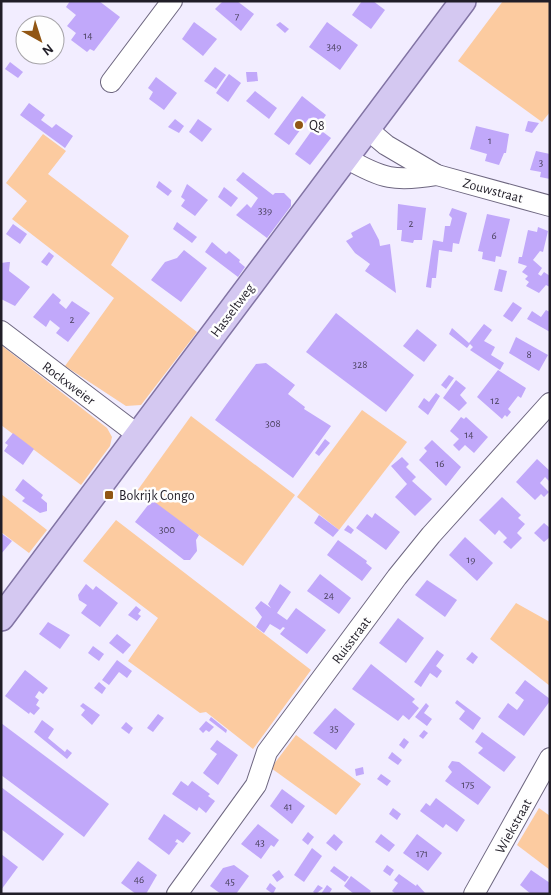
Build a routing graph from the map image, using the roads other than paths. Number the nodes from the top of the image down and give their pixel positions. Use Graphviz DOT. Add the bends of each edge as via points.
graph roads {
  1 [pos="172,1"];
  2 [pos="463,1"];
  3 [pos="111,82"];
  4 [pos="368,129"];
  5 [pos="346,158"];
  6 [pos="437,175"];
  7 [pos="550,206"];
  8 [pos="1,331"];
  9 [pos="550,403"];
  10 [pos="138,435"];
  11 [pos="1,618"];
  12 [pos="550,758"];
  13 [pos="177,894"];
  14 [pos="474,894"];
  1 -- 3 [label="street"];
  2 -- 4 [label="main road, Hasseltweg"];
  4 -- 5 [label="main road, Hasseltweg"];
  4 -- 6 [label="street, Zouwstraat" via="386,145"];
  5 -- 6 [label="street, Zouwstraat" via="382,176 407,180"];
  5 -- 10 [label="main road, Hasseltweg"];
  6 -- 7 [label="street, Zouwstraat"];
  8 -- 10 [label="street, Rockxweier"];
  9 -- 13 [label="street, Ruisstraat" via="431,535 398,577 267,752 256,785"];
  10 -- 11 [label="main road, Hasseltweg"];
  12 -- 14 [label="street, Wiekstraat"];
}
